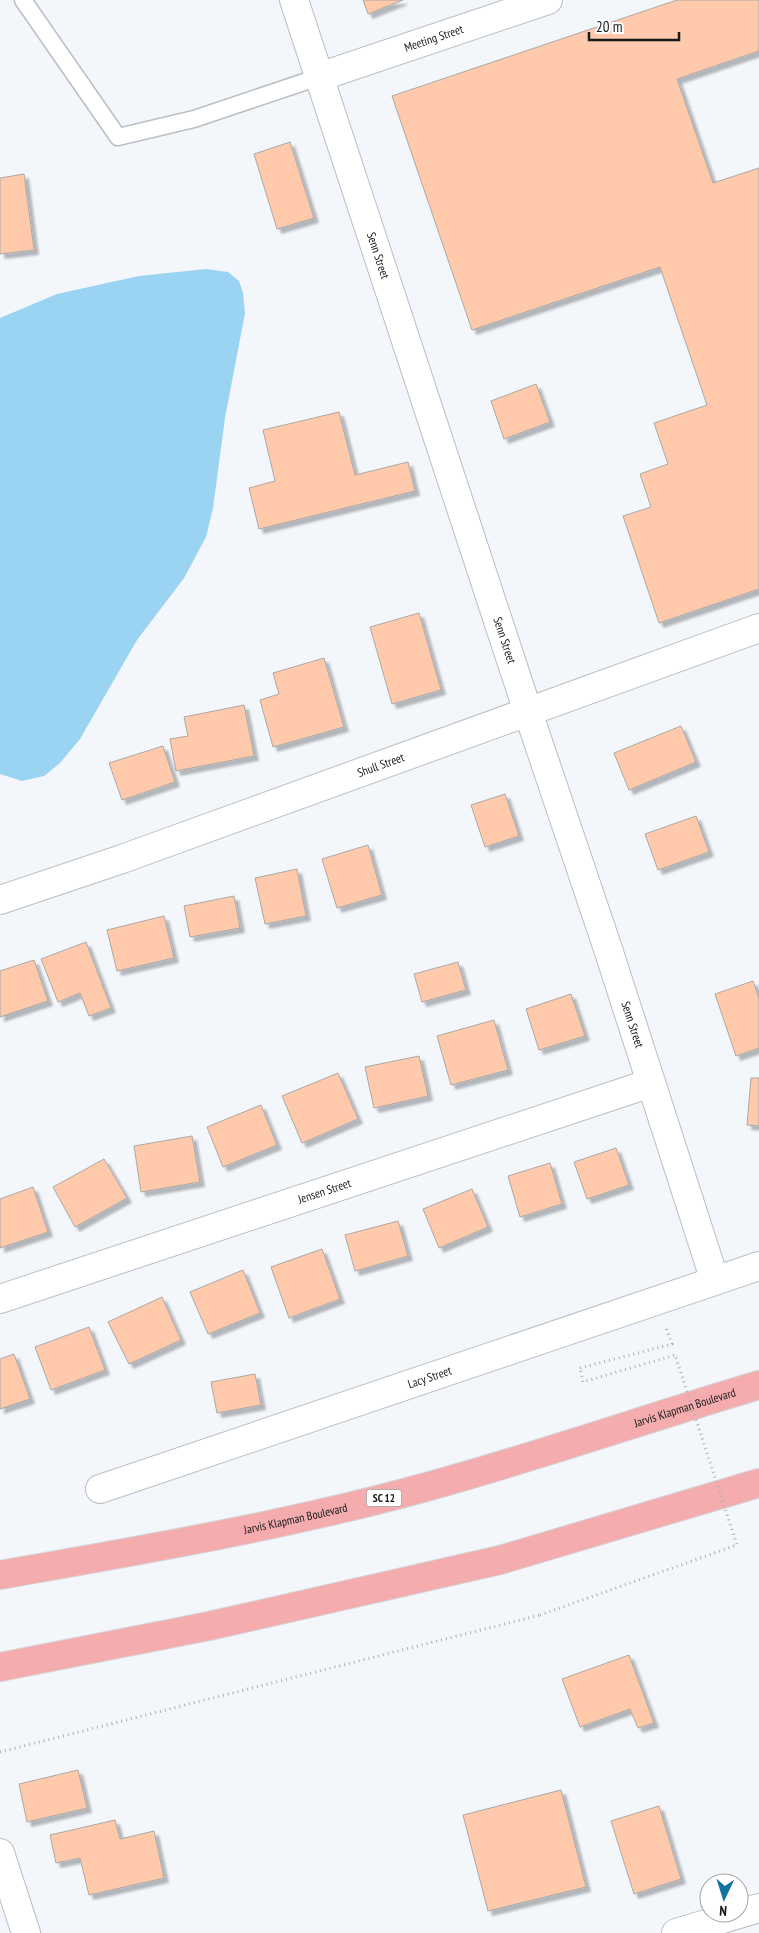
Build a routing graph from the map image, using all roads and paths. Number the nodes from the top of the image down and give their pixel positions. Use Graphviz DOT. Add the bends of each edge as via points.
graph roads {
  1 [pos="23,0"];
  2 [pos="294,0"];
  3 [pos="548,0"];
  4 [pos="318,77"];
  5 [pos="759,628"];
  6 [pos="528,712"];
  7 [pos="0,900"];
  8 [pos="651,1084"];
  9 [pos="759,1266"];
  10 [pos="715,1281"];
  11 [pos="0,1299"];
  12 [pos="655,1302"];
  13 [pos="759,1386"];
  14 [pos="759,1483"];
  15 [pos="100,1489"];
  16 [pos="0,1575"];
  17 [pos="0,1667"];
  18 [pos="0,1752"];
  19 [pos="0,1853"];
  20 [pos="5,1886"];
  21 [pos="759,1908"];
  22 [pos="26,1933"];
  23 [pos="676,1933"];
  1 -- 4 [label="lane" via="118,137 194,119"];
  2 -- 4 [label="street, Senn Street"];
  3 -- 4 [label="street, Meeting Street"];
  4 -- 6 [label="street, Senn Street"];
  5 -- 6 [label="street, Shull Street"];
  6 -- 7 [label="street, Shull Street"];
  6 -- 8 [label="street, Senn Street"];
  8 -- 10 [label="street, Senn Street"];
  8 -- 11 [label="street, Jensen Street"];
  9 -- 10 [label="street, Lacy Street"];
  10 -- 12 [label="street, Lacy Street"];
  12 -- 15 [label="street, Lacy Street"];
  12 -- 18 [label="path, bridge" via="672,1344 580,1368 583,1382 675,1355 737,1544 540,1615"];
  13 -- 16 [label="highway, Jarvis Klapman Boulevard / SC 12" via="458,1479 348,1507 168,1545"];
  14 -- 17 [label="highway" via="500,1560 209,1626"];
  19 -- 20 [label="street"];
  20 -- 22 [label="street"];
  21 -- 23 [label="street"];
}
